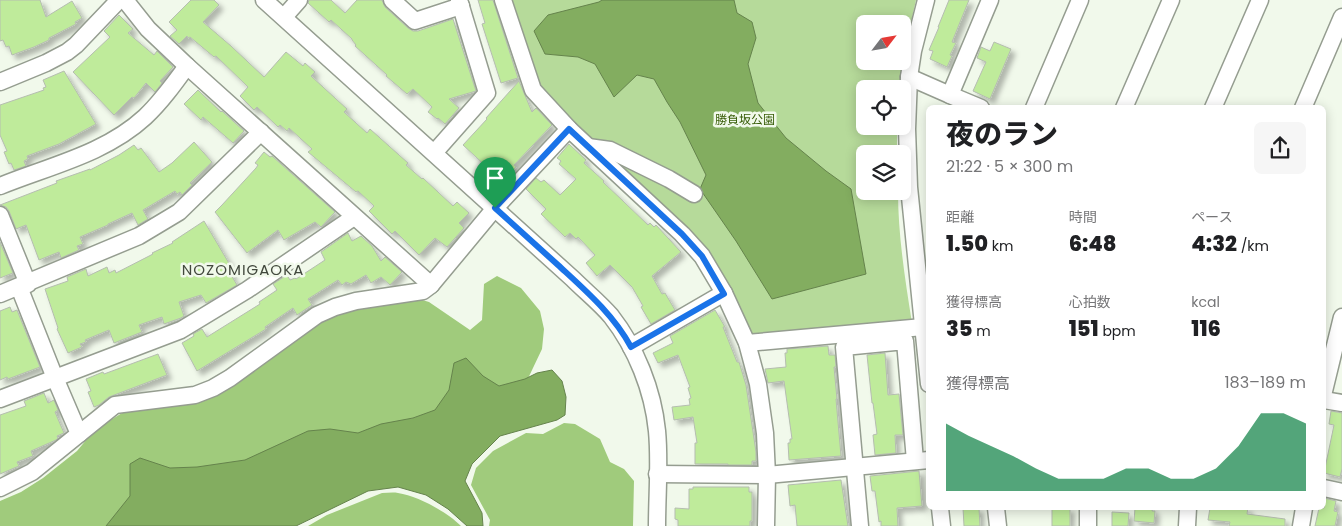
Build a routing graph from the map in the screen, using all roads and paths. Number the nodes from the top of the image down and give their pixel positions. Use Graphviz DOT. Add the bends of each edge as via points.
graph roads {
  1 [pos="119,0"];
  2 [pos="125,0"];
  3 [pos="264,0"];
  4 [pos="299,0"];
  5 [pos="392,0"];
  6 [pos="503,0"];
  7 [pos="926,0"];
  8 [pos="990,0"];
  9 [pos="1080,0"];
  10 [pos="1171,0"];
  11 [pos="1260,0"];
  12 [pos="460,3"];
  13 [pos="284,17"];
  14 [pos="1342,17"];
  15 [pos="187,66"];
  16 [pos="909,77"];
  17 [pos="0,82"];
  18 [pos="950,94"];
  19 [pos="974,105"];
  20 [pos="1035,105"];
  21 [pos="1125,105"];
  22 [pos="1213,105"];
  23 [pos="1304,105"];
  24 [pos="569,129"];
  25 [pos="261,132"];
  26 [pos="588,147"];
  27 [pos="434,153"];
  28 [pos="1,182"];
  29 [pos="694,194"];
  30 [pos="495,208"];
  31 [pos="0,215"];
  32 [pos="354,216"];
  33 [pos="24,285"];
  34 [pos="430,285"];
  35 [pos="0,294"];
  36 [pos="724,294"];
  37 [pos="1342,316"];
  38 [pos="924,327"];
  39 [pos="747,343"];
  40 [pos="631,347"];
  41 [pos="926,350"];
  42 [pos="55,378"];
  43 [pos="1326,383"];
  44 [pos="0,399"];
  45 [pos="1326,400"];
  46 [pos="1342,404"];
  47 [pos="79,434"];
  48 [pos="922,460"];
  49 [pos="854,467"];
  50 [pos="657,474"];
  51 [pos="767,475"];
  52 [pos="0,488"];
  53 [pos="1326,488"];
  54 [pos="1342,492"];
  55 [pos="940,510"];
  56 [pos="996,510"];
  57 [pos="1088,510"];
  58 [pos="1188,510"];
  59 [pos="1304,510"];
  60 [pos="657,526"];
  61 [pos="766,526"];
  62 [pos="860,526"];
  63 [pos="942,526"];
  64 [pos="998,526"];
  65 [pos="1088,526"];
  66 [pos="1187,526"];
  67 [pos="1301,526"];
  1 -- 17 [label="street" via="67,52"];
  2 -- 15 [label="street" via="148,29"];
  3 -- 13 [label="street"];
  4 -- 13 [label="street"];
  5 -- 12 [label="street" via="415,20"];
  6 -- 24 [label="street" via="533,90"];
  7 -- 16 [label="street"];
  8 -- 18 [label="street"];
  9 -- 20 [label="street"];
  10 -- 21 [label="street"];
  11 -- 22 [label="street"];
  12 -- 27 [label="street" via="487,92"];
  13 -- 27 [label="street"];
  14 -- 23 [label="street"];
  15 -- 25 [label="street"];
  15 -- 28 [label="street" via="166,95 124,133 91,152"];
  16 -- 18 [label="street"];
  16 -- 38 [label="street" via="909,187"];
  18 -- 19 [label="street"];
  24 -- 26 [label="street"];
  24 -- 30 [label="street"];
  25 -- 32 [label="street"];
  25 -- 33 [label="street" via="179,212 139,236"];
  26 -- 29 [label="street" via="610,150"];
  26 -- 36 [label="street" via="682,234 702,256"];
  27 -- 30 [label="street"];
  30 -- 34 [label="street"];
  30 -- 40 [label="street" via="610,315"];
  31 -- 33 [label="street"];
  32 -- 34 [label="street"];
  32 -- 42 [label="street" via="247,290 181,330"];
  33 -- 35 [label="street"];
  33 -- 42 [label="street"];
  34 -- 47 [label="street" via="423,291 356,301 326,310 213,388 195,395 115,405"];
  36 -- 39 [label="street"];
  36 -- 40 [label="street"];
  37 -- 43 [label="street"];
  38 -- 39 [label="street"];
  38 -- 41 [label="street"];
  39 -- 51 [label="street" via="758,384"];
  40 -- 50 [label="street" via="653,406"];
  42 -- 44 [label="street"];
  42 -- 47 [label="street"];
  45 -- 46 [label="street"];
  47 -- 52 [label="street" via="32,472"];
  48 -- 49 [label="street"];
  48 -- 49 [label="street" via="904,341 844,346"];
  49 -- 51 [label="street"];
  49 -- 62 [label="street"];
  50 -- 51 [label="street"];
  50 -- 60 [label="street"];
  51 -- 61 [label="street"];
  53 -- 54 [label="street"];
  55 -- 63 [label="street"];
  56 -- 64 [label="street"];
  57 -- 65 [label="street"];
  58 -- 66 [label="street"];
  59 -- 67 [label="street"];
}
